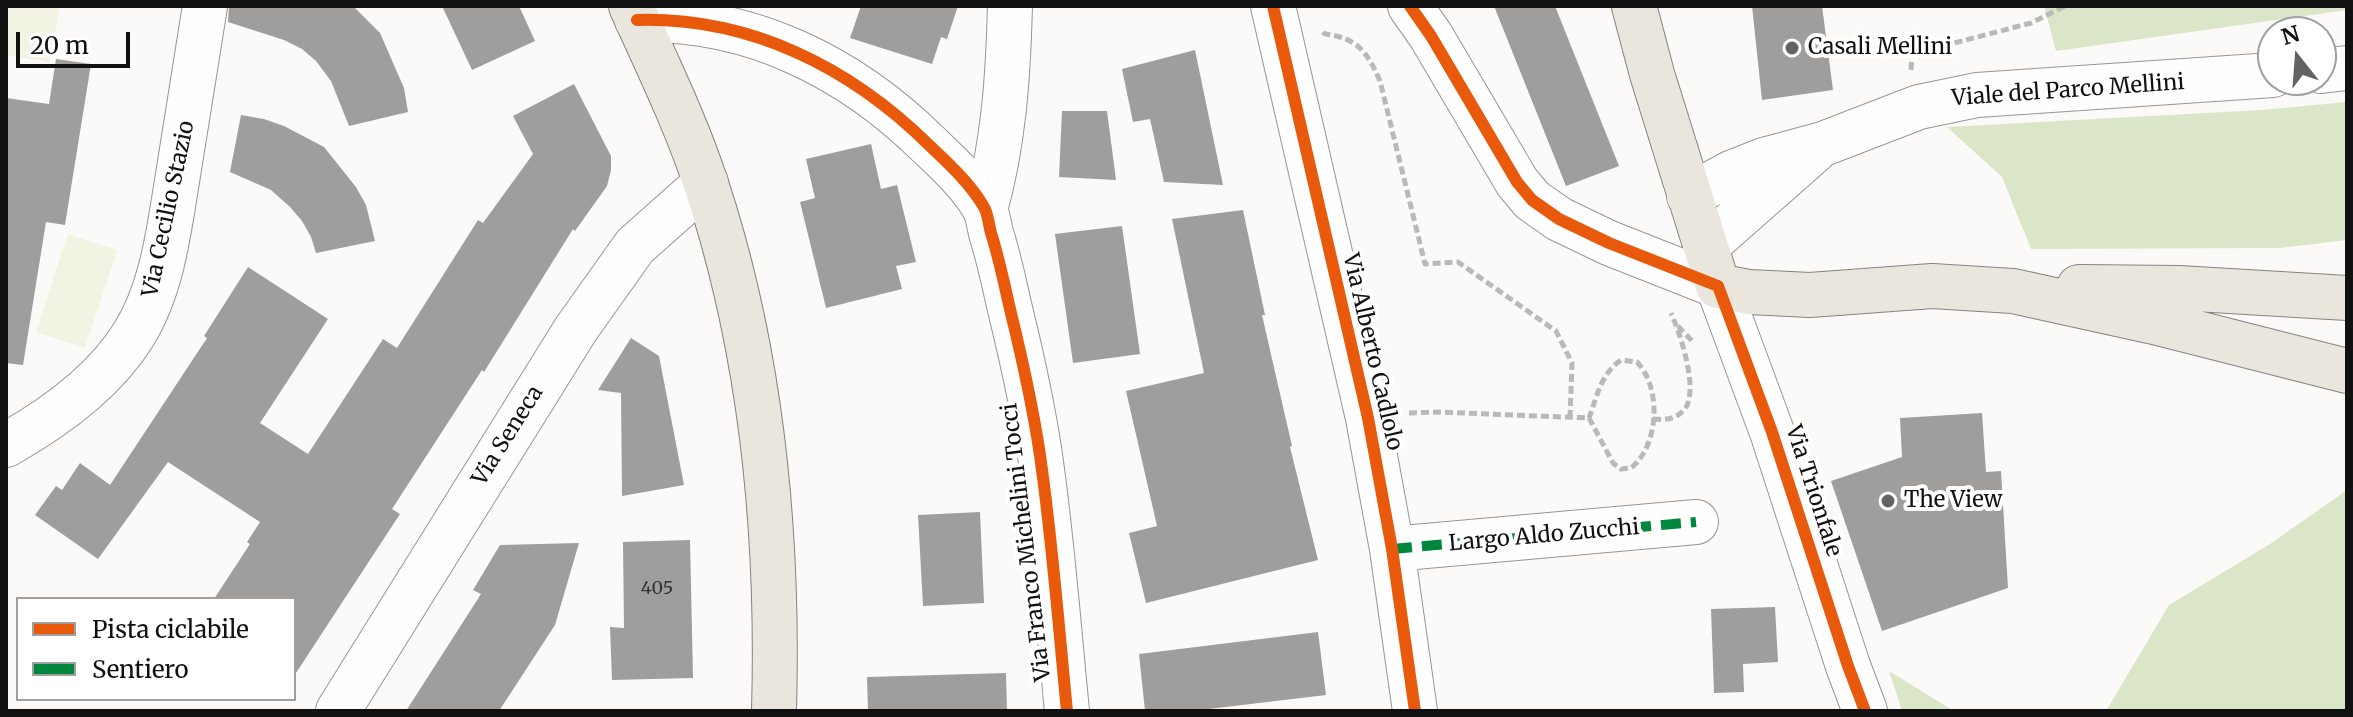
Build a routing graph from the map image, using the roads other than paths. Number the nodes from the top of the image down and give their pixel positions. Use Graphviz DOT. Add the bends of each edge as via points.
graph roads {
  1 [pos="205,6"];
  2 [pos="1010,6"];
  3 [pos="1273,6"];
  4 [pos="1410,6"];
  5 [pos="1634,6"];
  6 [pos="634,13"];
  7 [pos="2257,76"];
  8 [pos="1823,144"];
  9 [pos="706,183"];
  10 [pos="1689,196"];
  11 [pos="985,210"];
  12 [pos="1712,267"];
  13 [pos="2013,291"];
  14 [pos="2347,298"];
  15 [pos="2347,371"];
  16 [pos="6,445"];
  17 [pos="1696,522"];
  18 [pos="1392,549"];
  19 [pos="338,711"];
  20 [pos="774,711"];
  21 [pos="1067,711"];
  22 [pos="1415,711"];
  23 [pos="1865,711"];
  1 -- 16 [label="street, Via Cecilio Stazio" via="163,259 149,306 99,377 47,420"];
  2 -- 11 [label="street" via="1001,142"];
  3 -- 18 [label="street, Via Alberto Cadlolo" via="1368,418"];
  4 -- 12 [label="street" via="1532,200 1609,243"];
  5 -- 10 [label="main road, Via Trionfale"];
  6 -- 9 [label="main road"];
  6 -- 11 [label="street, Via Franco Michelini Tocci" via="742,32 822,64 915,131"];
  7 -- 8 [label="street, Viale del Parco Mellini" via="1962,97 1907,111"];
  8 -- 10 [label="street, Viale del Parco Mellini" via="1764,160"];
  8 -- 12 [label="street, Viale del Parco Mellini"];
  9 -- 19 [label="street, Via Seneca" via="635,246 576,329"];
  9 -- 20 [label="main road" via="736,294 756,398 771,541"];
  10 -- 12 [label="main road, Via Trionfale"];
  11 -- 21 [label="street, Via Franco Michelini Tocci" via="1042,468"];
  12 -- 13 [label="main road" via="1749,292 1810,295 1932,286"];
  12 -- 23 [label="street, Via Trionfale"];
  13 -- 14 [label="main road" via="2121,286"];
  13 -- 15 [label="main road"];
  17 -- 18 [label="street, Largo Aldo Zucchi"];
  18 -- 22 [label="street, Via Alberto Cadlolo"];
}
